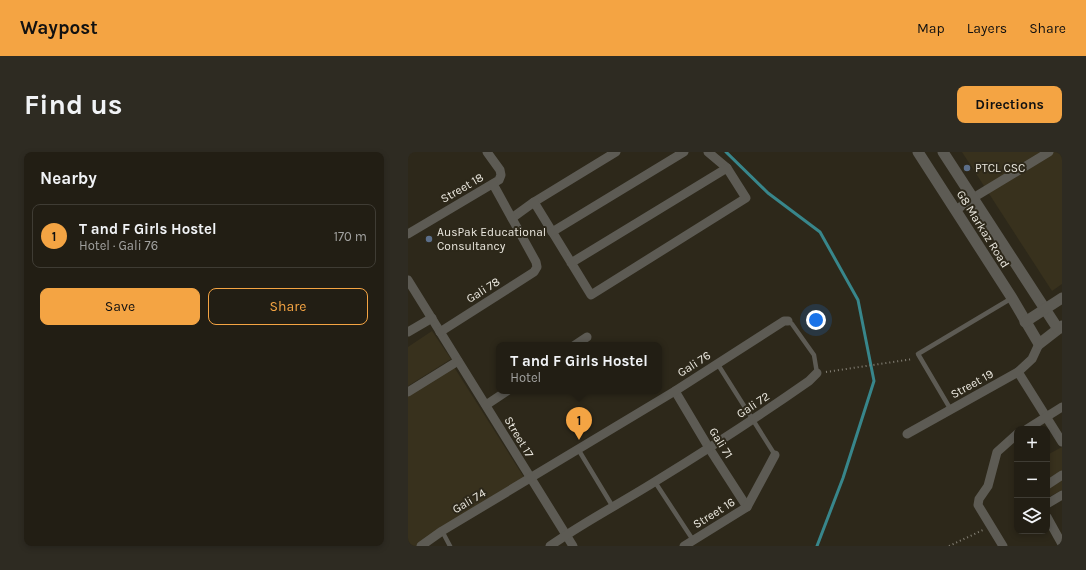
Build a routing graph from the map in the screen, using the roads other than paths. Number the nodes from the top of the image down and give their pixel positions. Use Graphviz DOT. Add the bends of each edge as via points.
graph roads {
  1 [pos="487,152"];
  2 [pos="616,152"];
  3 [pos="684,152"];
  4 [pos="708,152"];
  5 [pos="918,152"];
  6 [pos="943,152"];
  7 [pos="1048,152"];
  8 [pos="727,168"];
  9 [pos="493,184"];
  10 [pos="973,198"];
  11 [pos="534,202"];
  12 [pos="956,210"];
  13 [pos="512,218"];
  14 [pos="552,232"];
  15 [pos="408,234"];
  16 [pos="571,263"];
  17 [pos="408,280"];
  18 [pos="1012,298"];
  19 [pos="1062,298"];
  20 [pos="1044,309"];
  21 [pos="432,318"];
  22 [pos="788,321"];
  23 [pos="1025,322"];
  24 [pos="1060,327"];
  25 [pos="408,332"];
  26 [pos="440,332"];
  27 [pos="587,337"];
  28 [pos="580,342"];
  29 [pos="1039,344"];
  30 [pos="458,361"];
  31 [pos="717,363"];
  32 [pos="1018,372"];
  33 [pos="817,373"];
  34 [pos="675,391"];
  35 [pos="408,392"];
  36 [pos="502,394"];
  37 [pos="486,405"];
  38 [pos="1062,407"];
  39 [pos="951,410"];
  40 [pos="1047,417"];
  41 [pos="753,419"];
  42 [pos="1032,426"];
  43 [pos="907,434"];
  44 [pos="1014,437"];
  45 [pos="1062,442"];
  46 [pos="709,448"];
  47 [pos="578,449"];
  48 [pos="775,455"];
  49 [pos="1062,475"];
  50 [pos="530,478"];
  51 [pos="655,482"];
  52 [pos="1050,483"];
  53 [pos="1062,494"];
  54 [pos="1050,502"];
  55 [pos="613,506"];
  56 [pos="747,507"];
  57 [pos="1050,522"];
  58 [pos="442,531"];
  59 [pos="566,535"];
  60 [pos="693,540"];
  61 [pos="1062,544"];
  62 [pos="421,546"];
  63 [pos="450,546"];
  64 [pos="550,546"];
  65 [pos="573,546"];
  66 [pos="684,546"];
  67 [pos="1003,546"];
  1 -- 9 [label="street, Street 18" via="501,175"];
  2 -- 11 [label="street"];
  3 -- 14 [label="street"];
  4 -- 8 [label="street"];
  5 -- 12 [label="street, G8 Markaz Road"];
  6 -- 10 [label="street, G8 Markaz Road"];
  7 -- 10 [label="street"];
  8 -- 16 [label="street"];
  8 -- 16 [label="street" via="746,198 591,295"];
  9 -- 13 [label="street"];
  9 -- 15 [label="street, Street 18"];
  10 -- 12 [label="street"];
  10 -- 20 [label="street, G8 Markaz Road"];
  11 -- 13 [label="street"];
  11 -- 14 [label="street"];
  12 -- 18 [label="street, G8 Markaz Road"];
  13 -- 26 [label="street, Gali 78" via="536,262 534,272"];
  14 -- 16 [label="street"];
  17 -- 21 [label="street, Street 17"];
  18 -- 23 [label="street, G8 Markaz Road"];
  18 -- 39 [label="lane" via="918,354"];
  19 -- 20 [label="street"];
  20 -- 23 [label="street"];
  20 -- 24 [label="street, G8 Markaz Road"];
  21 -- 25 [label="street"];
  21 -- 26 [label="street, Street 17"];
  22 -- 31 [label="street, Gali 76" via="784,321"];
  22 -- 33 [label="lane" via="814,355"];
  23 -- 29 [label="street, G8 Markaz Road"];
  24 -- 29 [label="street"];
  26 -- 30 [label="street, Street 17"];
  27 -- 28 [label="street"];
  29 -- 32 [label="street, Street 19" via="1032,359"];
  30 -- 35 [label="street"];
  30 -- 37 [label="street, Street 17"];
  31 -- 34 [label="street, Gali 76"];
  31 -- 41 [label="lane"];
  32 -- 39 [label="street, Street 19"];
  32 -- 40 [label="street"];
  33 -- 41 [label="street, Gali 72"];
  34 -- 46 [label="street, Gali 71"];
  34 -- 47 [label="street, Gali 76"];
  36 -- 37 [label="street"];
  37 -- 50 [label="street, Street 17"];
  38 -- 40 [label="street"];
  39 -- 43 [label="street, Street 19"];
  40 -- 42 [label="street"];
  40 -- 45 [label="street"];
  41 -- 46 [label="street, Gali 72"];
  41 -- 48 [label="lane"];
  44 -- 67 [label="street" via="997,452 988,486 978,505"];
  46 -- 51 [label="street, Gali 72"];
  46 -- 56 [label="street, Gali 71"];
  47 -- 50 [label="street, Gali 76"];
  47 -- 55 [label="lane"];
  48 -- 56 [label="street, Street 16"];
  49 -- 52 [label="street"];
  50 -- 58 [label="street, Gali 74"];
  50 -- 59 [label="street, Street 17"];
  51 -- 55 [label="street"];
  51 -- 60 [label="lane"];
  53 -- 54 [label="street"];
  55 -- 59 [label="street"];
  56 -- 60 [label="street, Street 16"];
  57 -- 61 [label="street"];
  58 -- 62 [label="street, Gali 74"];
  58 -- 63 [label="lane"];
  59 -- 64 [label="street"];
  59 -- 65 [label="street, Street 17"];
  60 -- 66 [label="street, Street 16"];
}
